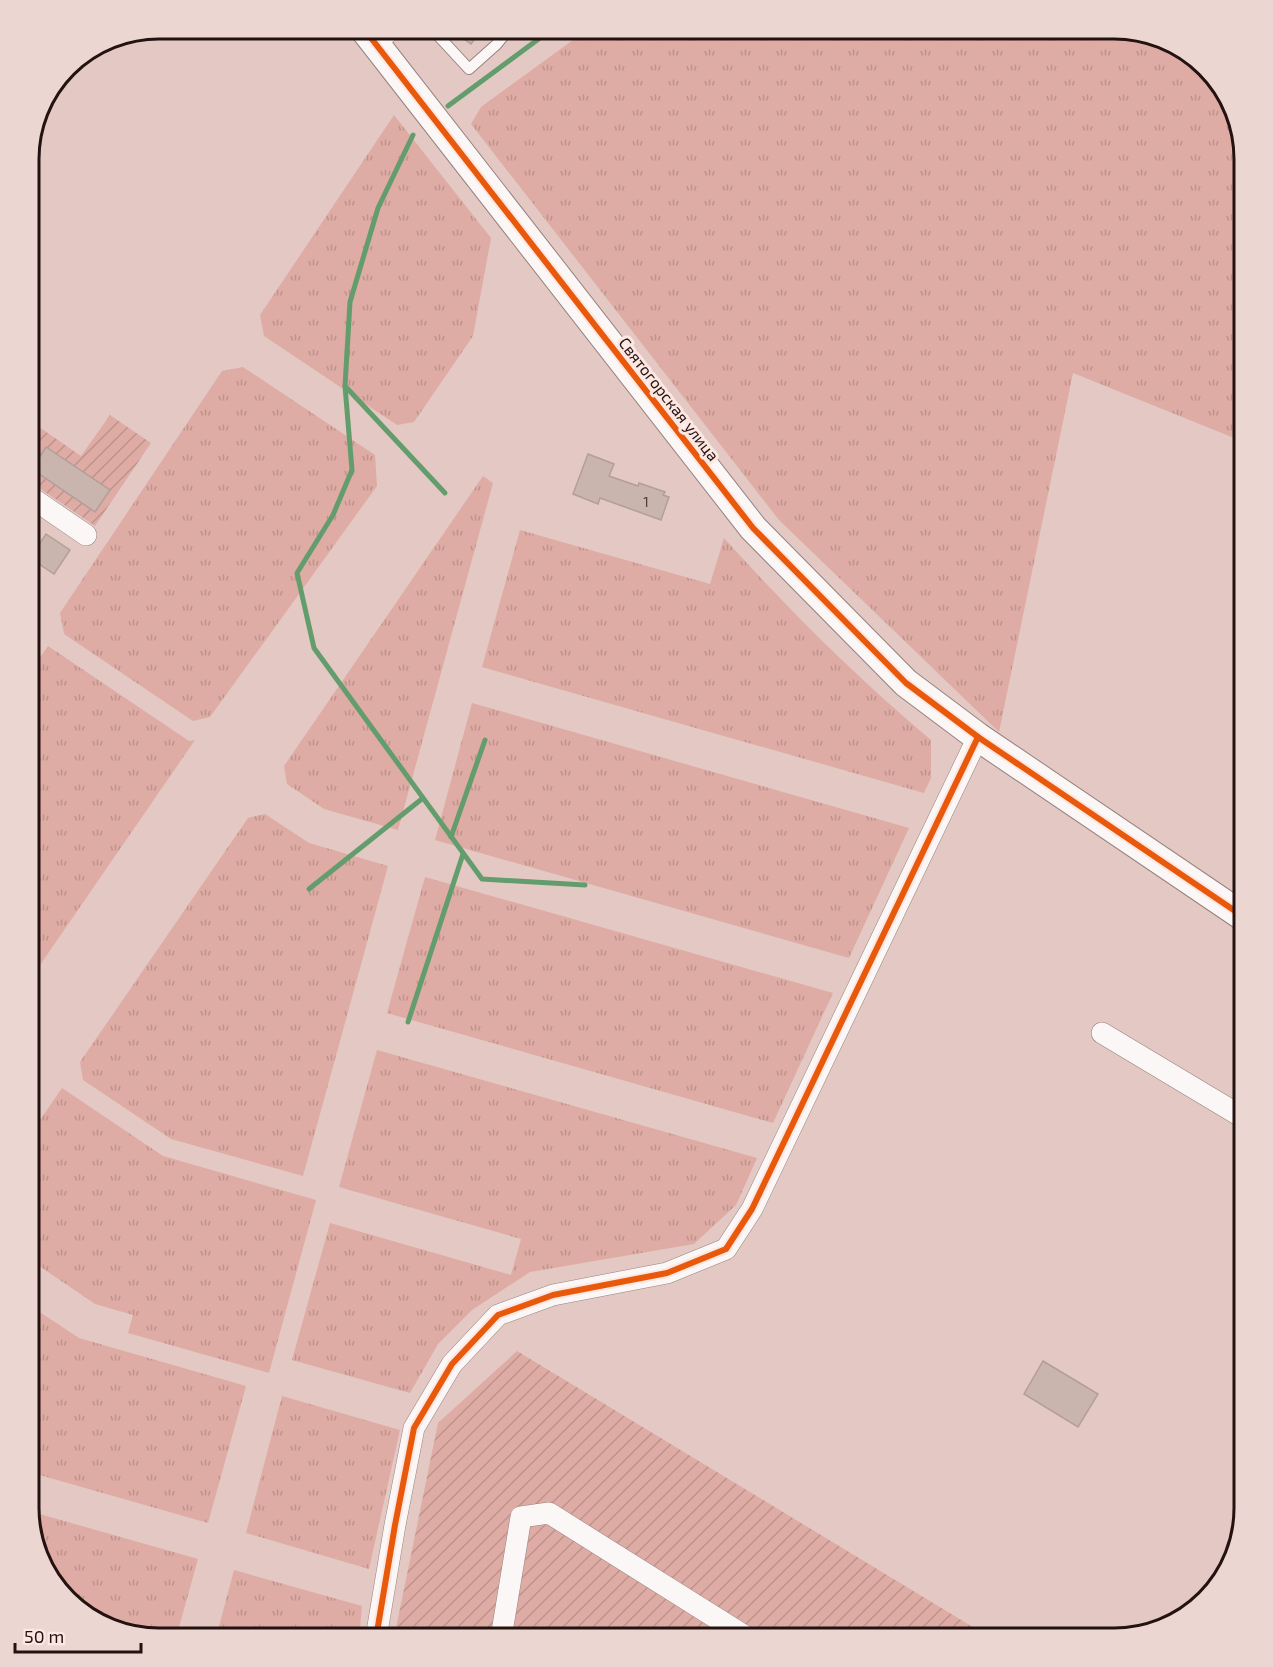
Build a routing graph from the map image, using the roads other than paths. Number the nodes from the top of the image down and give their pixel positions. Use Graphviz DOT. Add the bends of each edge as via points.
graph roads {
  1 [pos="381,39"];
  2 [pos="442,39"];
  3 [pos="501,39"];
  4 [pos="39,503"];
  5 [pos="86,535"];
  6 [pos="978,737"];
  7 [pos="1234,910"];
  8 [pos="1102,1033"];
  9 [pos="1234,1111"];
  10 [pos="378,1628"];
  11 [pos="503,1628"];
  12 [pos="732,1628"];
  1 -- 6 [label="street, Святогорская улица" via="753,528 906,683"];
  2 -- 3 [label="lane" via="469,69"];
  4 -- 5 [label="street"];
  6 -- 7 [label="street, Святогорская улица"];
  6 -- 10 [label="street" via="752,1209 726,1249 668,1273 553,1295 498,1315 452,1364 414,1428"];
  8 -- 9 [label="street"];
  11 -- 12 [label="street" via="521,1517 549,1513"];
}
